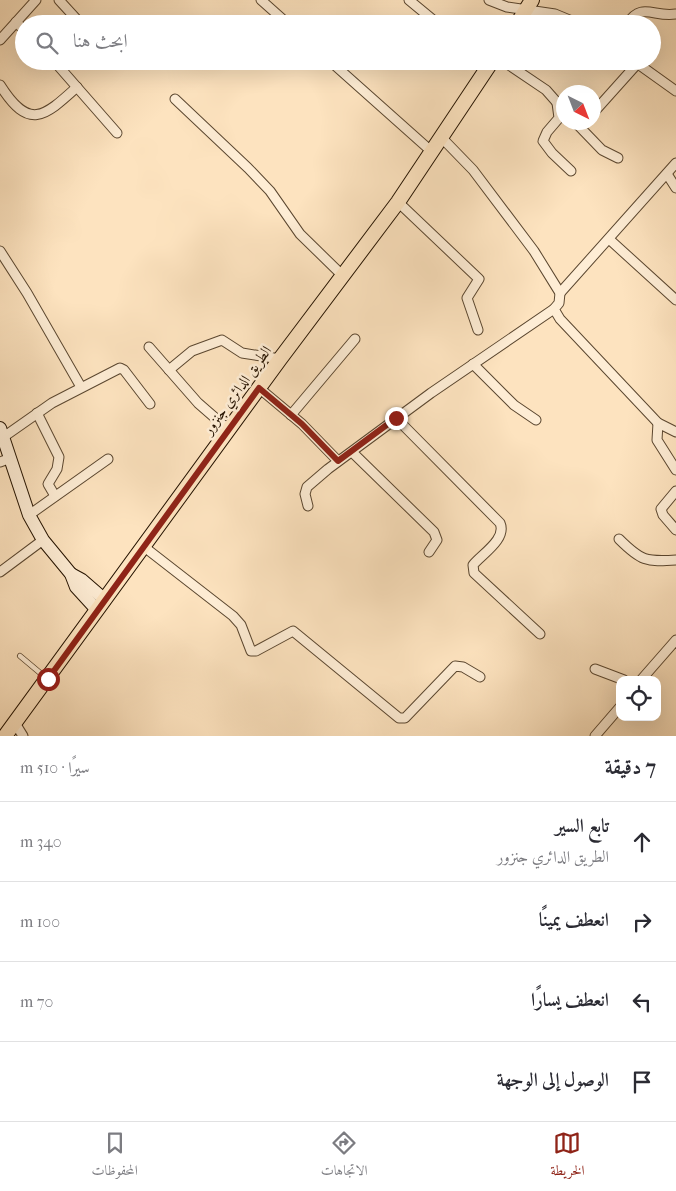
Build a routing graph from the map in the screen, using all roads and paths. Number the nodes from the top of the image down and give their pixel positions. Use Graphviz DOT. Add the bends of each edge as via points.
graph roads {
  1 [pos="36,0"];
  2 [pos="59,0"];
  3 [pos="261,0"];
  4 [pos="409,0"];
  5 [pos="489,0"];
  6 [pos="529,5"];
  7 [pos="676,14"];
  8 [pos="22,15"];
  9 [pos="73,15"];
  10 [pos="278,15"];
  11 [pos="427,15"];
  12 [pos="554,15"];
  13 [pos="633,15"];
  14 [pos="15,23"];
  15 [pos="0,40"];
  16 [pos="62,70"];
  17 [pos="340,70"];
  18 [pos="488,70"];
  19 [pos="511,70"];
  20 [pos="629,70"];
  21 [pos="645,70"];
  22 [pos="0,85"];
  23 [pos="78,87"];
  24 [pos="676,91"];
  25 [pos="175,99"];
  26 [pos="556,100"];
  27 [pos="601,104"];
  28 [pos="556,121"];
  29 [pos="583,130"];
  30 [pos="117,133"];
  31 [pos="442,137"];
  32 [pos="431,151"];
  33 [pos="618,158"];
  34 [pos="676,163"];
  35 [pos="571,172"];
  36 [pos="667,174"];
  37 [pos="676,188"];
  38 [pos="398,202"];
  39 [pos="609,239"];
  40 [pos="0,252"];
  41 [pos="343,276"];
  42 [pos="560,294"];
  43 [pos="676,300"];
  44 [pos="554,309"];
  45 [pos="478,330"];
  46 [pos="355,339"];
  47 [pos="149,347"];
  48 [pos="280,359"];
  49 [pos="473,364"];
  50 [pos="169,370"];
  51 [pos="81,387"];
  52 [pos="259,388"];
  53 [pos="150,404"];
  54 [pos="37,413"];
  55 [pos="291,415"];
  56 [pos="396,418"];
  57 [pos="536,420"];
  58 [pos="658,423"];
  59 [pos="229,430"];
  60 [pos="676,432"];
  61 [pos="1,433"];
  62 [pos="352,452"];
  63 [pos="108,459"];
  64 [pos="4,461"];
  65 [pos="338,461"];
  66 [pos="676,470"];
  67 [pos="676,491"];
  68 [pos="55,496"];
  69 [pos="308,506"];
  70 [pos="29,515"];
  71 [pos="676,530"];
  72 [pos="43,540"];
  73 [pos="619,540"];
  74 [pos="143,546"];
  75 [pos="429,552"];
  76 [pos="676,560"];
  77 [pos="0,572"];
  78 [pos="101,605"];
  79 [pos="540,634"];
  80 [pos="676,640"];
  81 [pos="20,656"];
  82 [pos="595,669"];
  83 [pos="644,676"];
  84 [pos="480,677"];
  85 [pos="616,677"];
  86 [pos="48,679"];
  87 [pos="616,712"];
  88 [pos="10,732"];
  89 [pos="23,736"];
  90 [pos="595,736"];
  1 -- 8 [label="street"];
  2 -- 9 [label="street"];
  3 -- 10 [label="street"];
  4 -- 11 [label="street"];
  5 -- 6 [label="street" via="507,7"];
  6 -- 12 [label="street"];
  7 -- 13 [label="street" via="638,11"];
  14 -- 15 [label="street"];
  16 -- 23 [label="street"];
  17 -- 32 [label="street"];
  18 -- 31 [label="main road, الطريق الدائري جنزور"];
  19 -- 26 [label="street" via="538,83"];
  20 -- 27 [label="street"];
  21 -- 24 [label="street"];
  22 -- 23 [label="street" via="20,111 34,115 49,111"];
  23 -- 30 [label="street"];
  25 -- 41 [label="street" via="270,191 300,234"];
  28 -- 35 [label="street" via="543,141"];
  29 -- 33 [label="street" via="602,150"];
  31 -- 32 [label="main road, الطريق الدائري جنزور"];
  31 -- 42 [label="street" via="487,187 526,239"];
  32 -- 38 [label="main road, الطريق الدائري جنزور"];
  34 -- 36 [label="street"];
  36 -- 37 [label="street"];
  36 -- 39 [label="street"];
  38 -- 41 [label="main road, الطريق الدائري جنزور"];
  38 -- 45 [label="street" via="479,278 468,298"];
  39 -- 42 [label="street"];
  39 -- 43 [label="street"];
  40 -- 51 [label="street"];
  41 -- 48 [label="main road, الطريق الدائري جنزور"];
  42 -- 44 [label="street" via="560,304"];
  44 -- 49 [label="street"];
  44 -- 58 [label="street" via="583,345"];
  46 -- 55 [label="street"];
  47 -- 50 [label="street"];
  48 -- 50 [label="street" via="242,353 222,340 192,351"];
  48 -- 52 [label="main road, الطريق الدائري جنزور"];
  49 -- 56 [label="street"];
  49 -- 57 [label="street" via="514,405"];
  50 -- 59 [label="street" via="198,403"];
  51 -- 53 [label="street" via="122,368"];
  51 -- 54 [label="street"];
  52 -- 55 [label="street"];
  52 -- 59 [label="main road, الطريق الدائري جنزور"];
  54 -- 61 [label="street"];
  54 -- 68 [label="street" via="59,457 57,469 48,484"];
  55 -- 65 [label="street"];
  56 -- 62 [label="street"];
  56 -- 79 [label="street" via="500,523 501,536 472,569"];
  58 -- 60 [label="street"];
  58 -- 66 [label="street" via="657,440"];
  59 -- 74 [label="main road, الطريق الدائري جنزور"];
  61 -- 64 [label="street"];
  62 -- 65 [label="street"];
  62 -- 75 [label="street" via="434,532 437,540"];
  63 -- 68 [label="street"];
  64 -- 70 [label="street"];
  65 -- 69 [label="street" via="307,487"];
  67 -- 71 [label="street" via="661,509"];
  68 -- 70 [label="street"];
  70 -- 72 [label="street"];
  72 -- 77 [label="street"];
  72 -- 78 [label="street" via="71,574 76,587"];
  73 -- 76 [label="street" via="646,561"];
  74 -- 78 [label="main road, الطريق الدائري جنزور"];
  74 -- 84 [label="street" via="234,616 241,624 251,650 293,630 399,718 405,718 417,707 455,666"];
  78 -- 86 [label="main road, الطريق الدائري جنزور"];
  80 -- 83 [label="street"];
  81 -- 86 [label="lane"];
  82 -- 85 [label="street"];
  86 -- 88 [label="main road, الطريق الدائري جنزور"];
  87 -- 90 [label="street"];
  88 -- 89 [label="street"];
}
